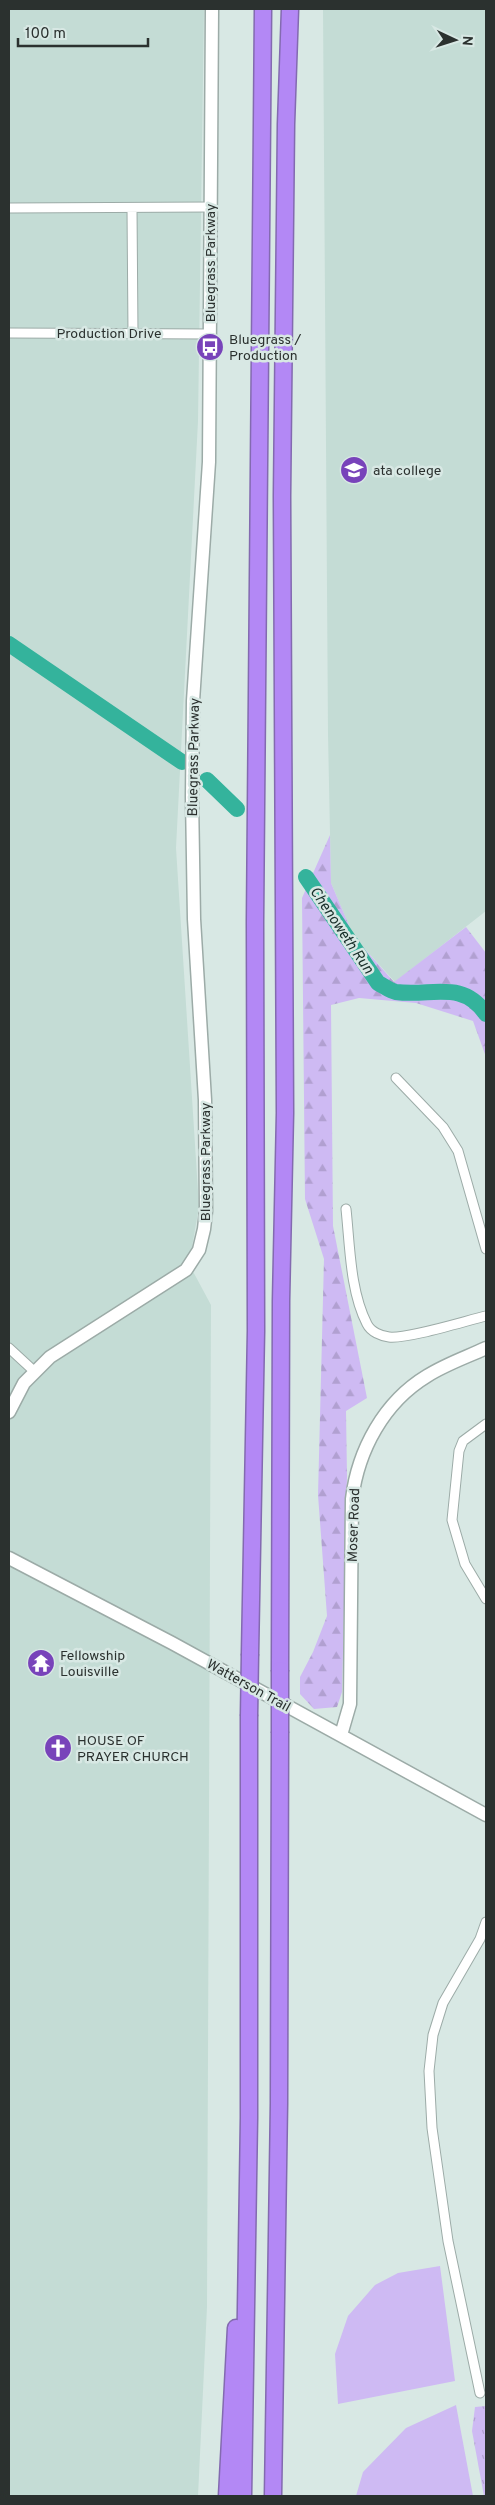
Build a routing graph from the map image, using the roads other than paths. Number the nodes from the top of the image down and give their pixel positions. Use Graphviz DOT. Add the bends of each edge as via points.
graph roads {
  1 [pos="212,9"];
  2 [pos="263,9"];
  3 [pos="290,9"];
  4 [pos="210,207"];
  5 [pos="9,208"];
  6 [pos="132,208"];
  7 [pos="9,333"];
  8 [pos="133,334"];
  9 [pos="210,334"];
  10 [pos="396,1078"];
  11 [pos="346,1208"];
  12 [pos="486,1249"];
  13 [pos="486,1316"];
  14 [pos="9,1348"];
  15 [pos="486,1348"];
  16 [pos="35,1372"];
  17 [pos="9,1412"];
  18 [pos="486,1424"];
  19 [pos="9,1558"];
  20 [pos="486,1599"];
  21 [pos="341,1735"];
  22 [pos="486,1815"];
  23 [pos="486,1922"];
  24 [pos="250,2118"];
  25 [pos="484,2393"];
  26 [pos="227,2496"];
  27 [pos="243,2496"];
  28 [pos="274,2496"];
  1 -- 4 [label="street, Bluegrass Parkway"];
  2 -- 24 [label="highway, bridge" via="256,1331 249,1716"];
  3 -- 28 [label="highway, bridge" via="282,496 285,1113 281,1301 280,2103"];
  4 -- 6 [label="street"];
  4 -- 9 [label="street, Bluegrass Parkway"];
  5 -- 6 [label="street"];
  6 -- 8 [label="street"];
  7 -- 8 [label="street, Production Drive"];
  8 -- 9 [label="street, Production Drive"];
  9 -- 16 [label="street, Bluegrass Parkway" via="209,462 193,701 192,798 194,909 205,1100 204,1229 195,1258 179,1276 66,1345"];
  10 -- 12 [label="street" via="443,1127 458,1151"];
  11 -- 13 [label="street" via="356,1288 367,1326 372,1330 396,1338"];
  14 -- 16 [label="street"];
  15 -- 21 [label="street, Moser Road" via="427,1376 408,1391 384,1416 364,1451 352,1499 350,1704"];
  16 -- 17 [label="street, Bluegrass Parkway" via="24,1383"];
  18 -- 20 [label="street" via="463,1441 459,1451 452,1520 464,1564"];
  19 -- 21 [label="street, Watterson Trail"];
  21 -- 22 [label="street, Watterson Trail"];
  23 -- 25 [label="street" via="480,1939 443,2003 432,2044 429,2071 432,2128 448,2241"];
  24 -- 26 [label="highway"];
  24 -- 27 [label="highway"];
}
